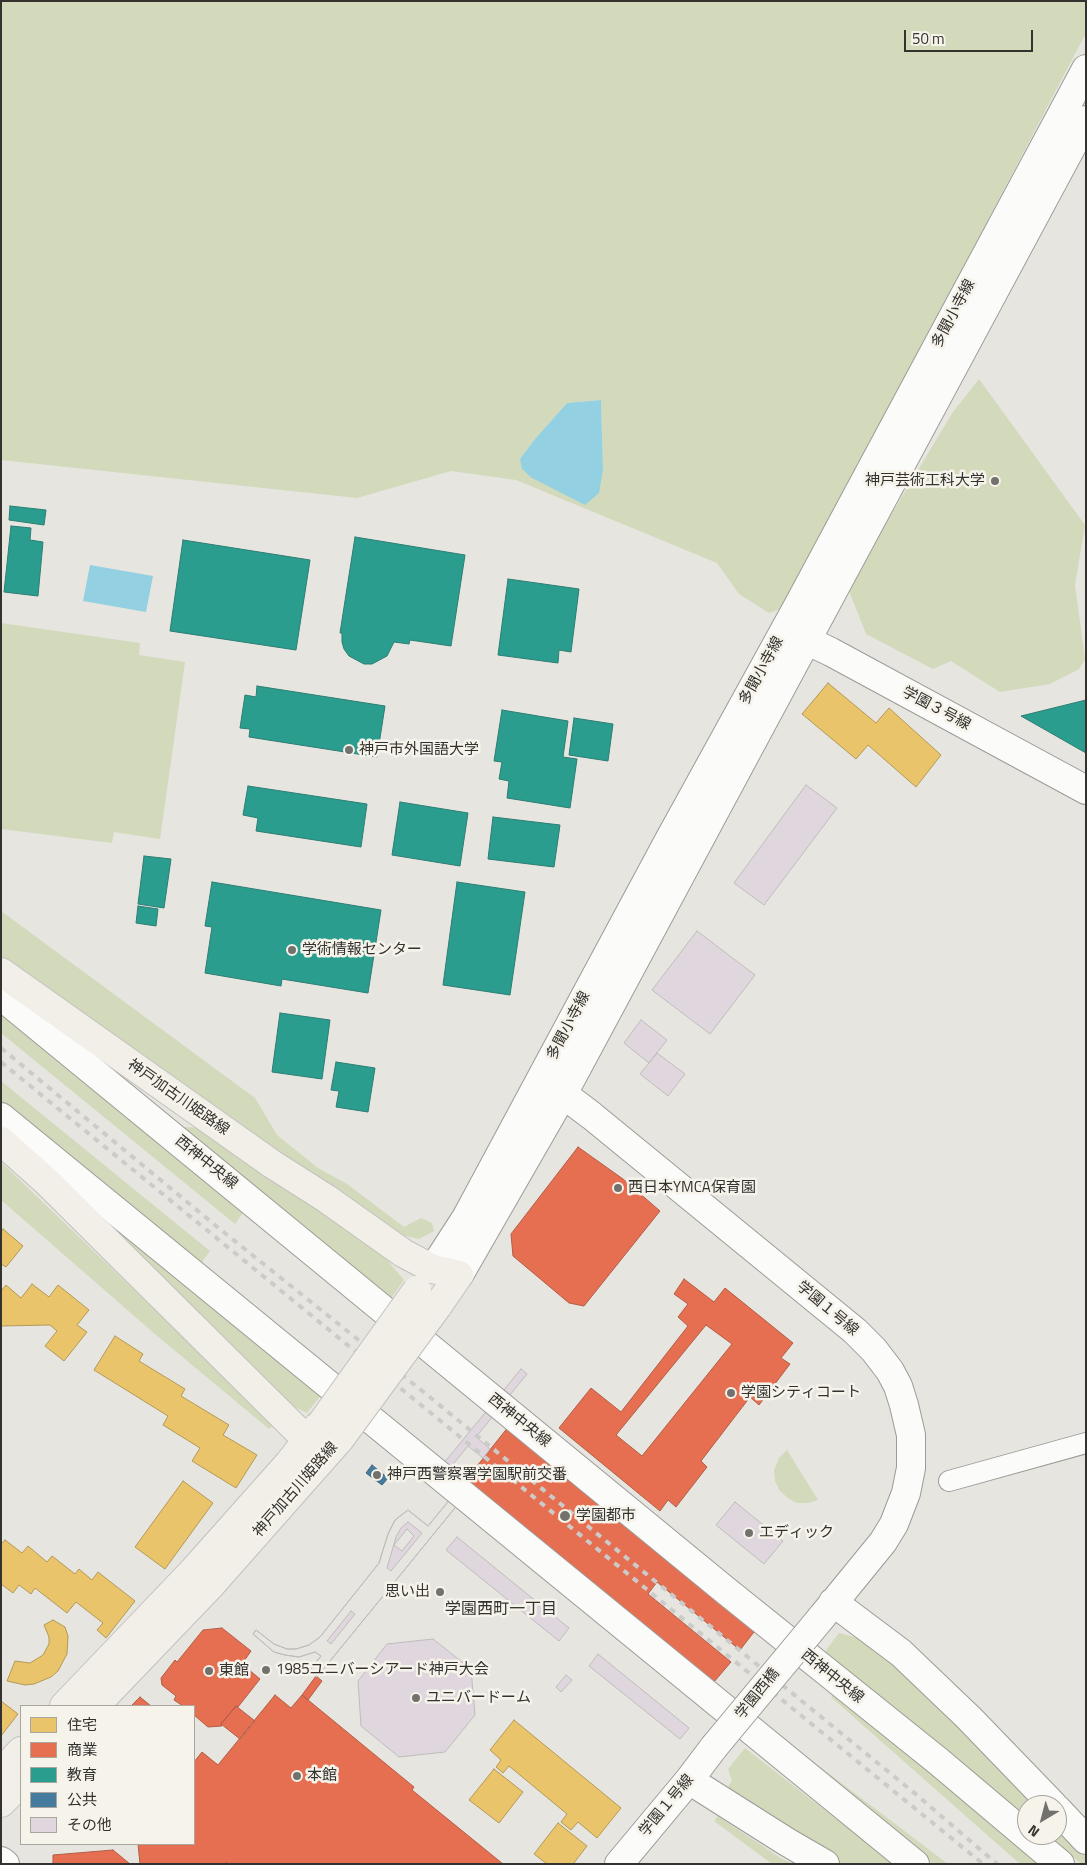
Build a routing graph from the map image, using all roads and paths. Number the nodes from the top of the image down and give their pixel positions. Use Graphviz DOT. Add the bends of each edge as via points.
graph roads {
  1 [pos="1086,69"];
  2 [pos="1079,96"];
  3 [pos="1086,120"];
  4 [pos="796,636"];
  5 [pos="1086,790"];
  6 [pos="1,972"];
  7 [pos="1,996"];
  8 [pos="539,1081"];
  9 [pos="563,1094"];
  10 [pos="1,1117"];
  11 [pos="1,1141"];
  12 [pos="446,1272"];
  13 [pos="323,1434"];
  14 [pos="1086,1443"];
  15 [pos="949,1481"];
  16 [pos="827,1610"];
  17 [pos="65,1705"];
  18 [pos="96,1705"];
  19 [pos="714,1747"];
  20 [pos="20,1752"];
  21 [pos="1,1772"];
  22 [pos="689,1780"];
  23 [pos="20,1784"];
  24 [pos="1043,1795"];
  25 [pos="1,1804"];
  26 [pos="1067,1820"];
  27 [pos="1086,1840"];
  28 [pos="1,1861"];
  29 [pos="5,1864"];
  30 [pos="619,1864"];
  31 [pos="825,1864"];
  32 [pos="915,1864"];
  33 [pos="1060,1864"];
  1 -- 2 [label="street, 多聞小寺線"];
  2 -- 4 [label="street, 多聞小寺線"];
  3 -- 4 [label="street, 多聞小寺線"];
  4 -- 5 [label="street, 学園３号線"];
  4 -- 8 [label="street, 多聞小寺線" via="669,840"];
  4 -- 9 [label="street, 多聞小寺線"];
  6 -- 12 [label="main road, 神戸加古川姫路線" via="272,1164 403,1252"];
  7 -- 33 [label="street, 西神中央線"];
  8 -- 9 [label="street, 学園１号線"];
  8 -- 12 [label="street, 多聞小寺線" via="466,1218"];
  9 -- 12 [label="street, 多聞小寺線"];
  9 -- 16 [label="street, 学園１号線" via="855,1331 890,1371 904,1405 911,1436 911,1468 906,1493 883,1542"];
  10 -- 32 [label="street"];
  11 -- 13 [label="main road, 神戸加古川姫路線"];
  12 -- 13 [label="main road, 神戸加古川姫路線, bridge"];
  13 -- 17 [label="main road, 神戸加古川姫路線"];
  13 -- 18 [label="main road, 神戸加古川姫路線" via="211,1585"];
  14 -- 15 [label="street"];
  16 -- 19 [label="street, 学園西橋, bridge"];
  16 -- 24 [label="street" via="901,1653"];
  19 -- 22 [label="street, 学園１号線"];
  20 -- 21 [label="main road"];
  22 -- 30 [label="street, 学園１号線"];
  22 -- 31 [label="street"];
  23 -- 25 [label="main road"];
  26 -- 27 [label="street"];
  28 -- 29 [label="street"];
}
